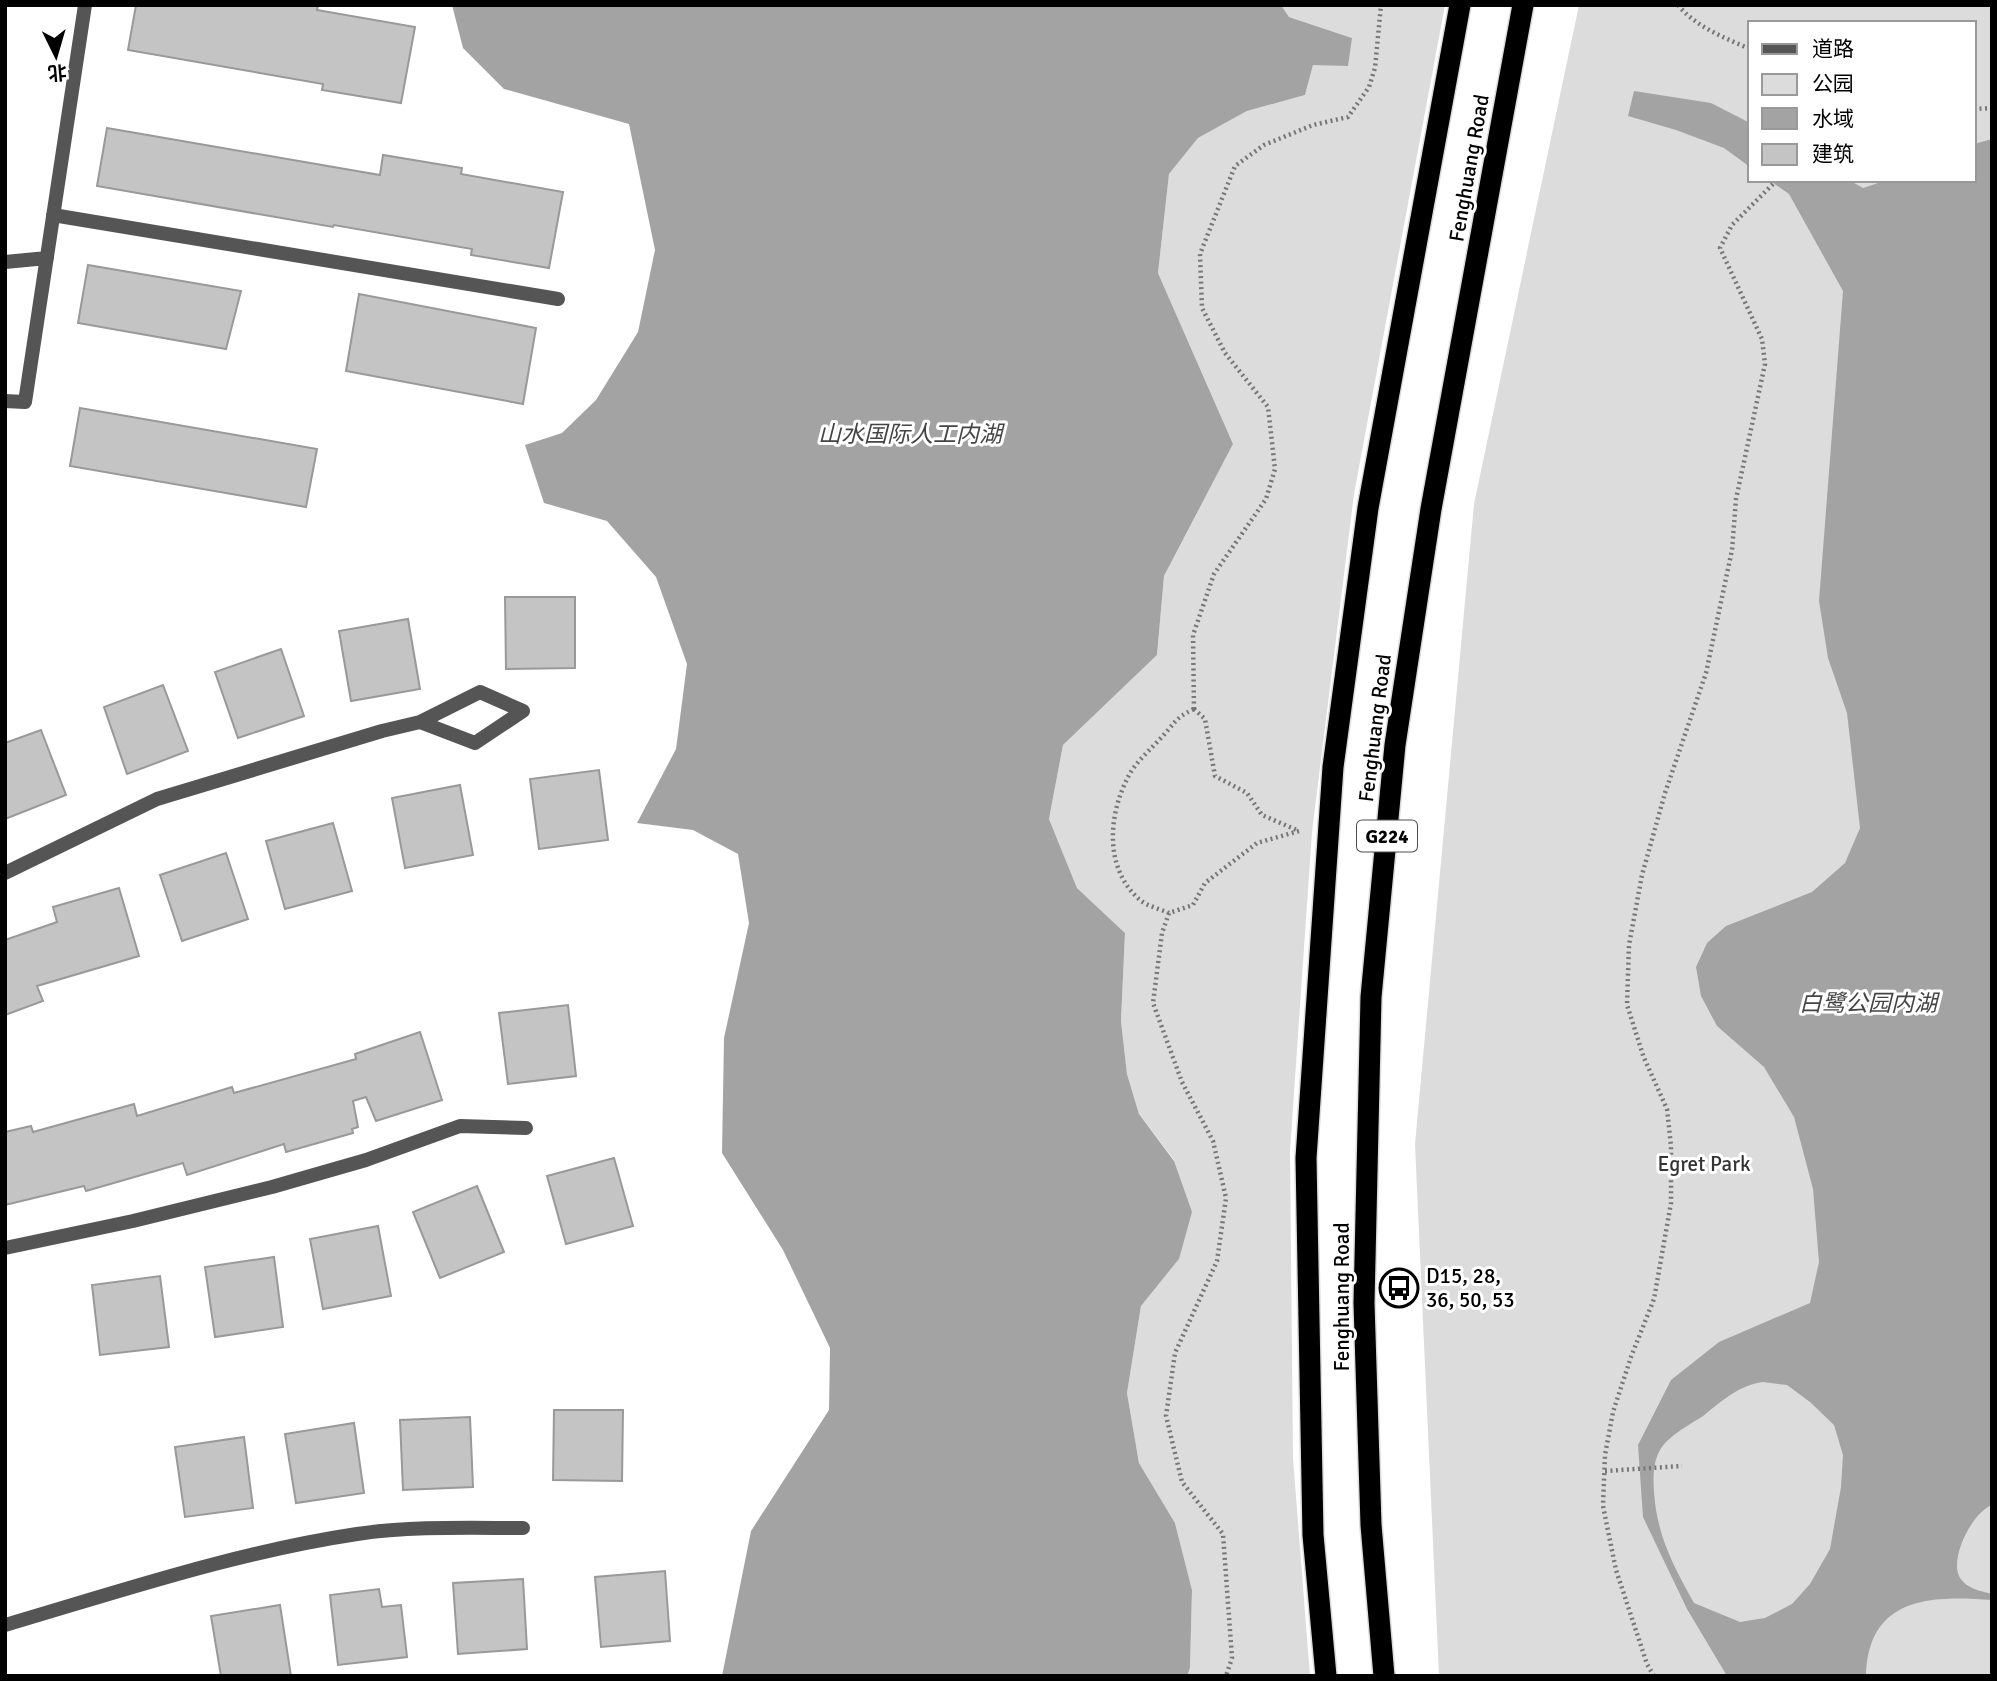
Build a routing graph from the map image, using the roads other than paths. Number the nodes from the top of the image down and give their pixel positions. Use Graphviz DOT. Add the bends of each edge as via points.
graph roads {
  1 [pos="85,5"];
  2 [pos="1460,5"];
  3 [pos="1523,5"];
  4 [pos="53,215"];
  5 [pos="47,258"];
  6 [pos="5,262"];
  7 [pos="558,299"];
  8 [pos="5,401"];
  9 [pos="420,722"];
  10 [pos="5,873"];
  11 [pos="526,1128"];
  12 [pos="5,1248"];
  13 [pos="523,1528"];
  14 [pos="5,1625"];
  15 [pos="1326,1676"];
  16 [pos="1384,1676"];
  1 -- 4 [label="street"];
  2 -- 15 [label="highway, Fenghuang Road / G224" via="1368,508 1333,767 1306,1158 1313,1535"];
  3 -- 16 [label="highway, Fenghuang Road / G224" via="1429,522 1395,745 1371,997 1364,1303 1371,1525"];
  4 -- 5 [label="street"];
  4 -- 7 [label="street"];
  5 -- 6 [label="street"];
  5 -- 8 [label="street" via="25,402"];
  9 -- 9 [label="street" via="475,743 523,712 480,692"];
  9 -- 10 [label="street" via="157,799"];
  11 -- 12 [label="street" via="460,1126 272,1187"];
  13 -- 14 [label="street" via="359,1533 236,1557"];
}
